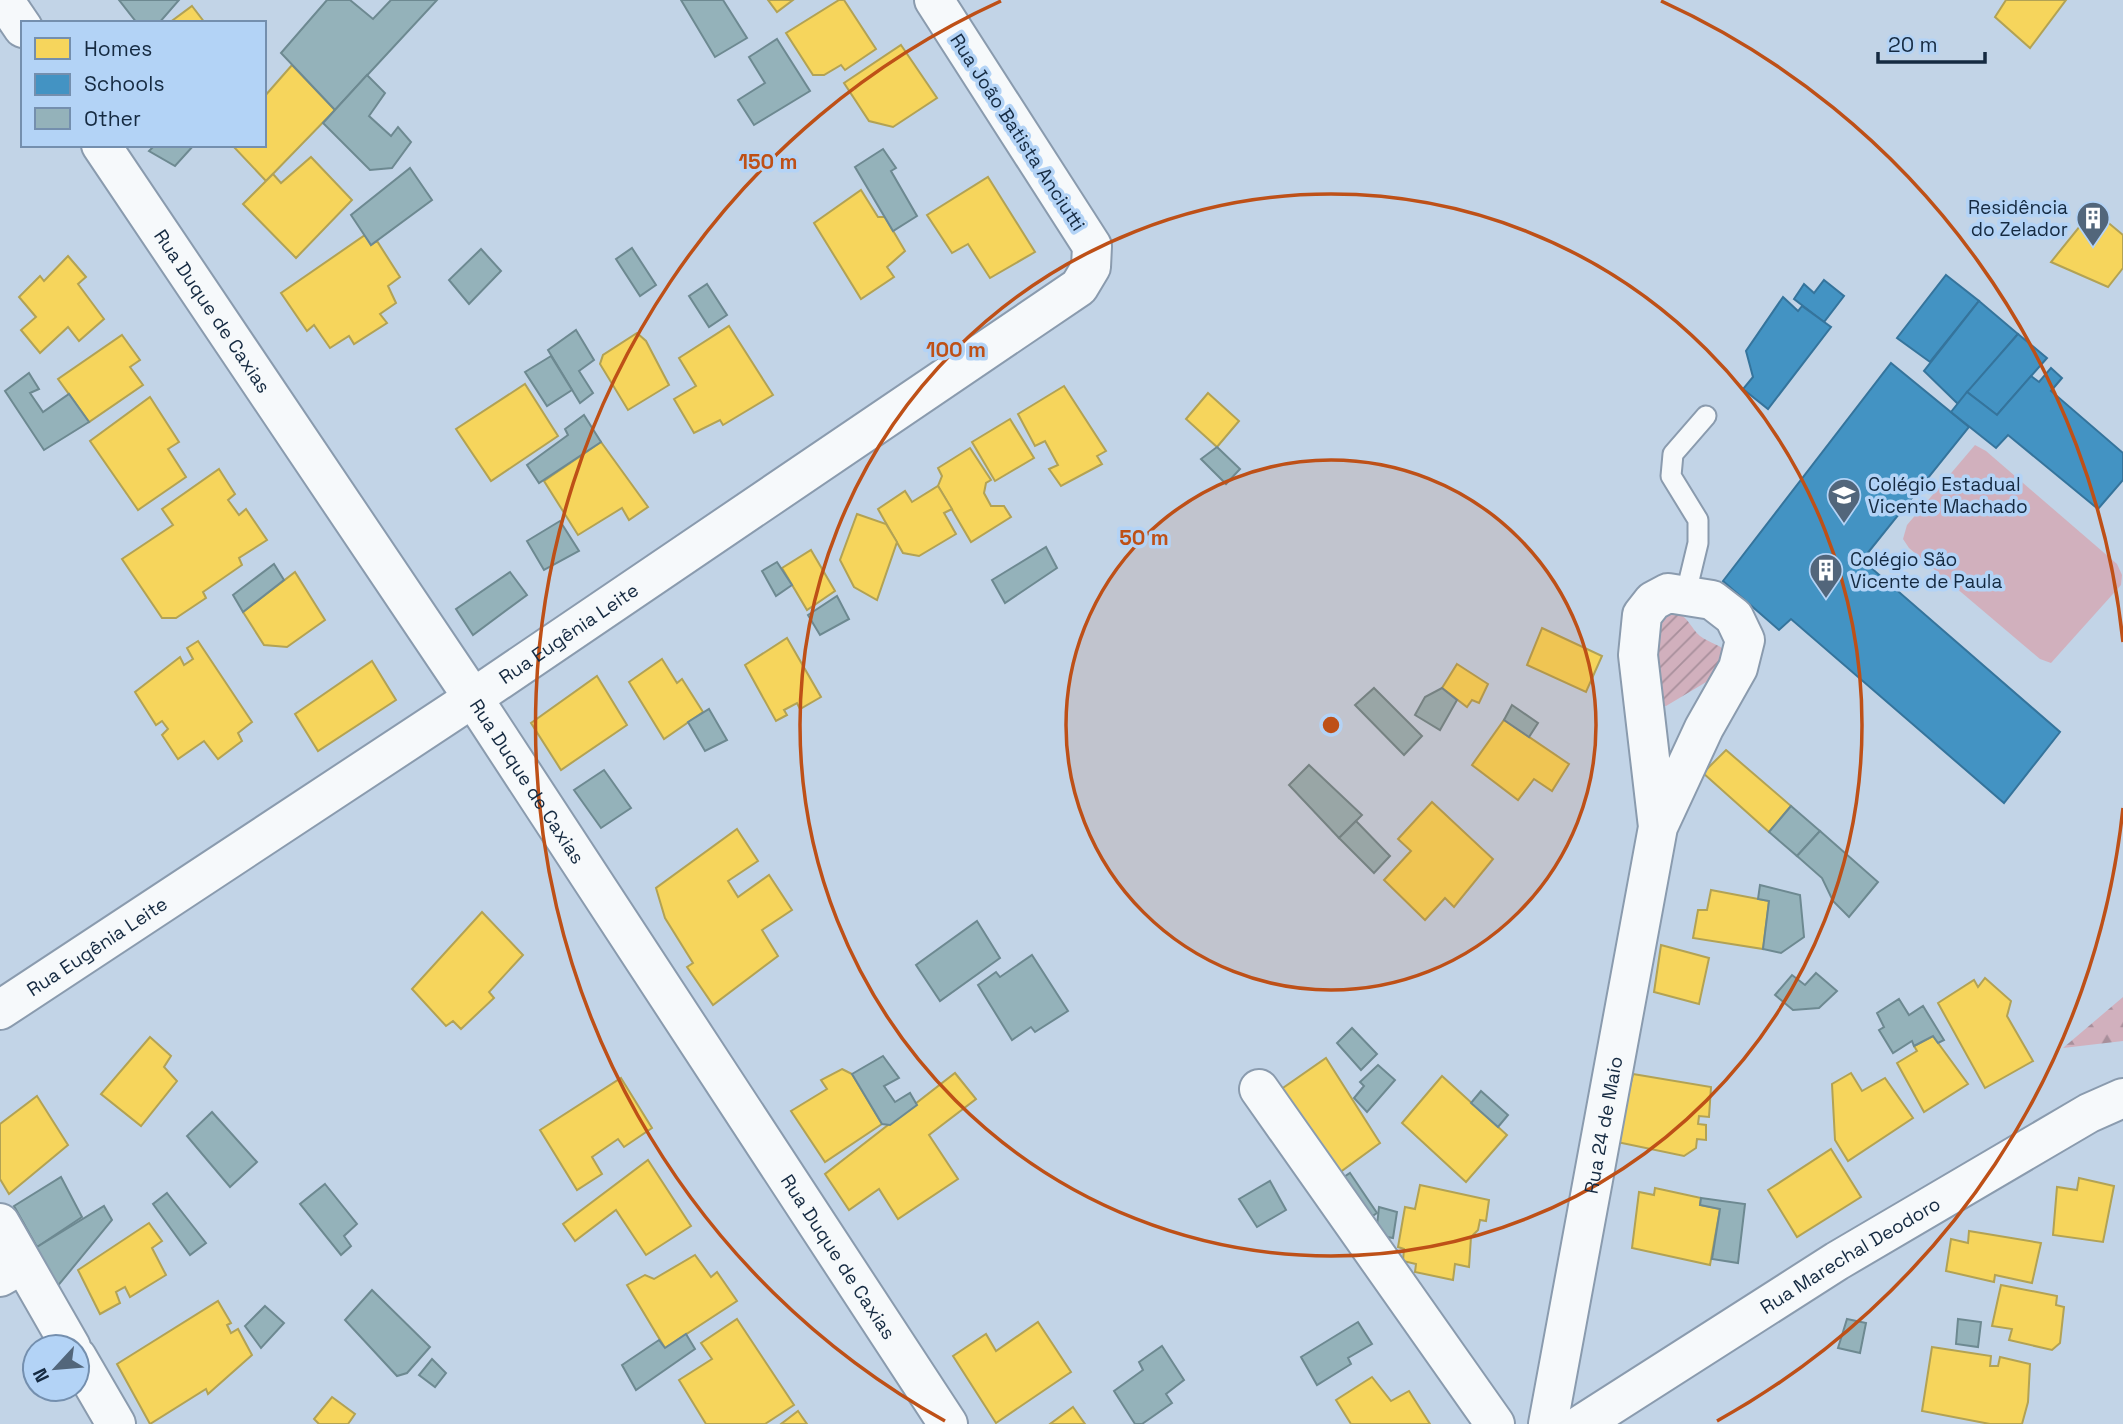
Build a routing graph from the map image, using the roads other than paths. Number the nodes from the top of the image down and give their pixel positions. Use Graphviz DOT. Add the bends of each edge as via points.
graph roads {
  1 [pos="4,0"];
  2 [pos="934,0"];
  3 [pos="21,25"];
  4 [pos="103,147"];
  5 [pos="1091,267"];
  6 [pos="1706,416"];
  7 [pos="1685,597"];
  8 [pos="473,698"];
  9 [pos="1658,827"];
  10 [pos="0,1010"];
  11 [pos="1259,1089"];
  12 [pos="2123,1098"];
  13 [pos="0,1223"];
  14 [pos="11,1271"];
  15 [pos="60,1333"];
  16 [pos="91,1381"];
  17 [pos="116,1424"];
  18 [pos="948,1424"];
  19 [pos="1495,1424"];
  20 [pos="1548,1424"];
  21 [pos="1582,1424"];
  1 -- 3 [label="street"];
  2 -- 5 [label="street, Rua João Batista Anciutti" via="1092,246"];
  4 -- 8 [label="street, Rua Duque de Caxias"];
  5 -- 8 [label="street, Rua Eugênia Leite" via="1079,287"];
  6 -- 7 [label="lane" via="1673,454 1671,476 1698,520 1698,543"];
  7 -- 9 [label="street, Rua 24 de Maio" via="1668,593 1653,601 1642,615 1638,655"];
  7 -- 9 [label="street, Rua 24 de Maio" via="1712,600 1734,617 1745,640 1738,667"];
  8 -- 10 [label="street, Rua Eugênia Leite"];
  8 -- 18 [label="street, Rua Duque de Caxias"];
  9 -- 20 [label="street, Rua 24 de Maio"];
  11 -- 19 [label="street"];
  12 -- 21 [label="street, Rua Marechal Deodoro" via="2089,1113 1837,1261"];
  13 -- 14 [label="street"];
  14 -- 15 [label="street"];
  16 -- 17 [label="street"];
}
